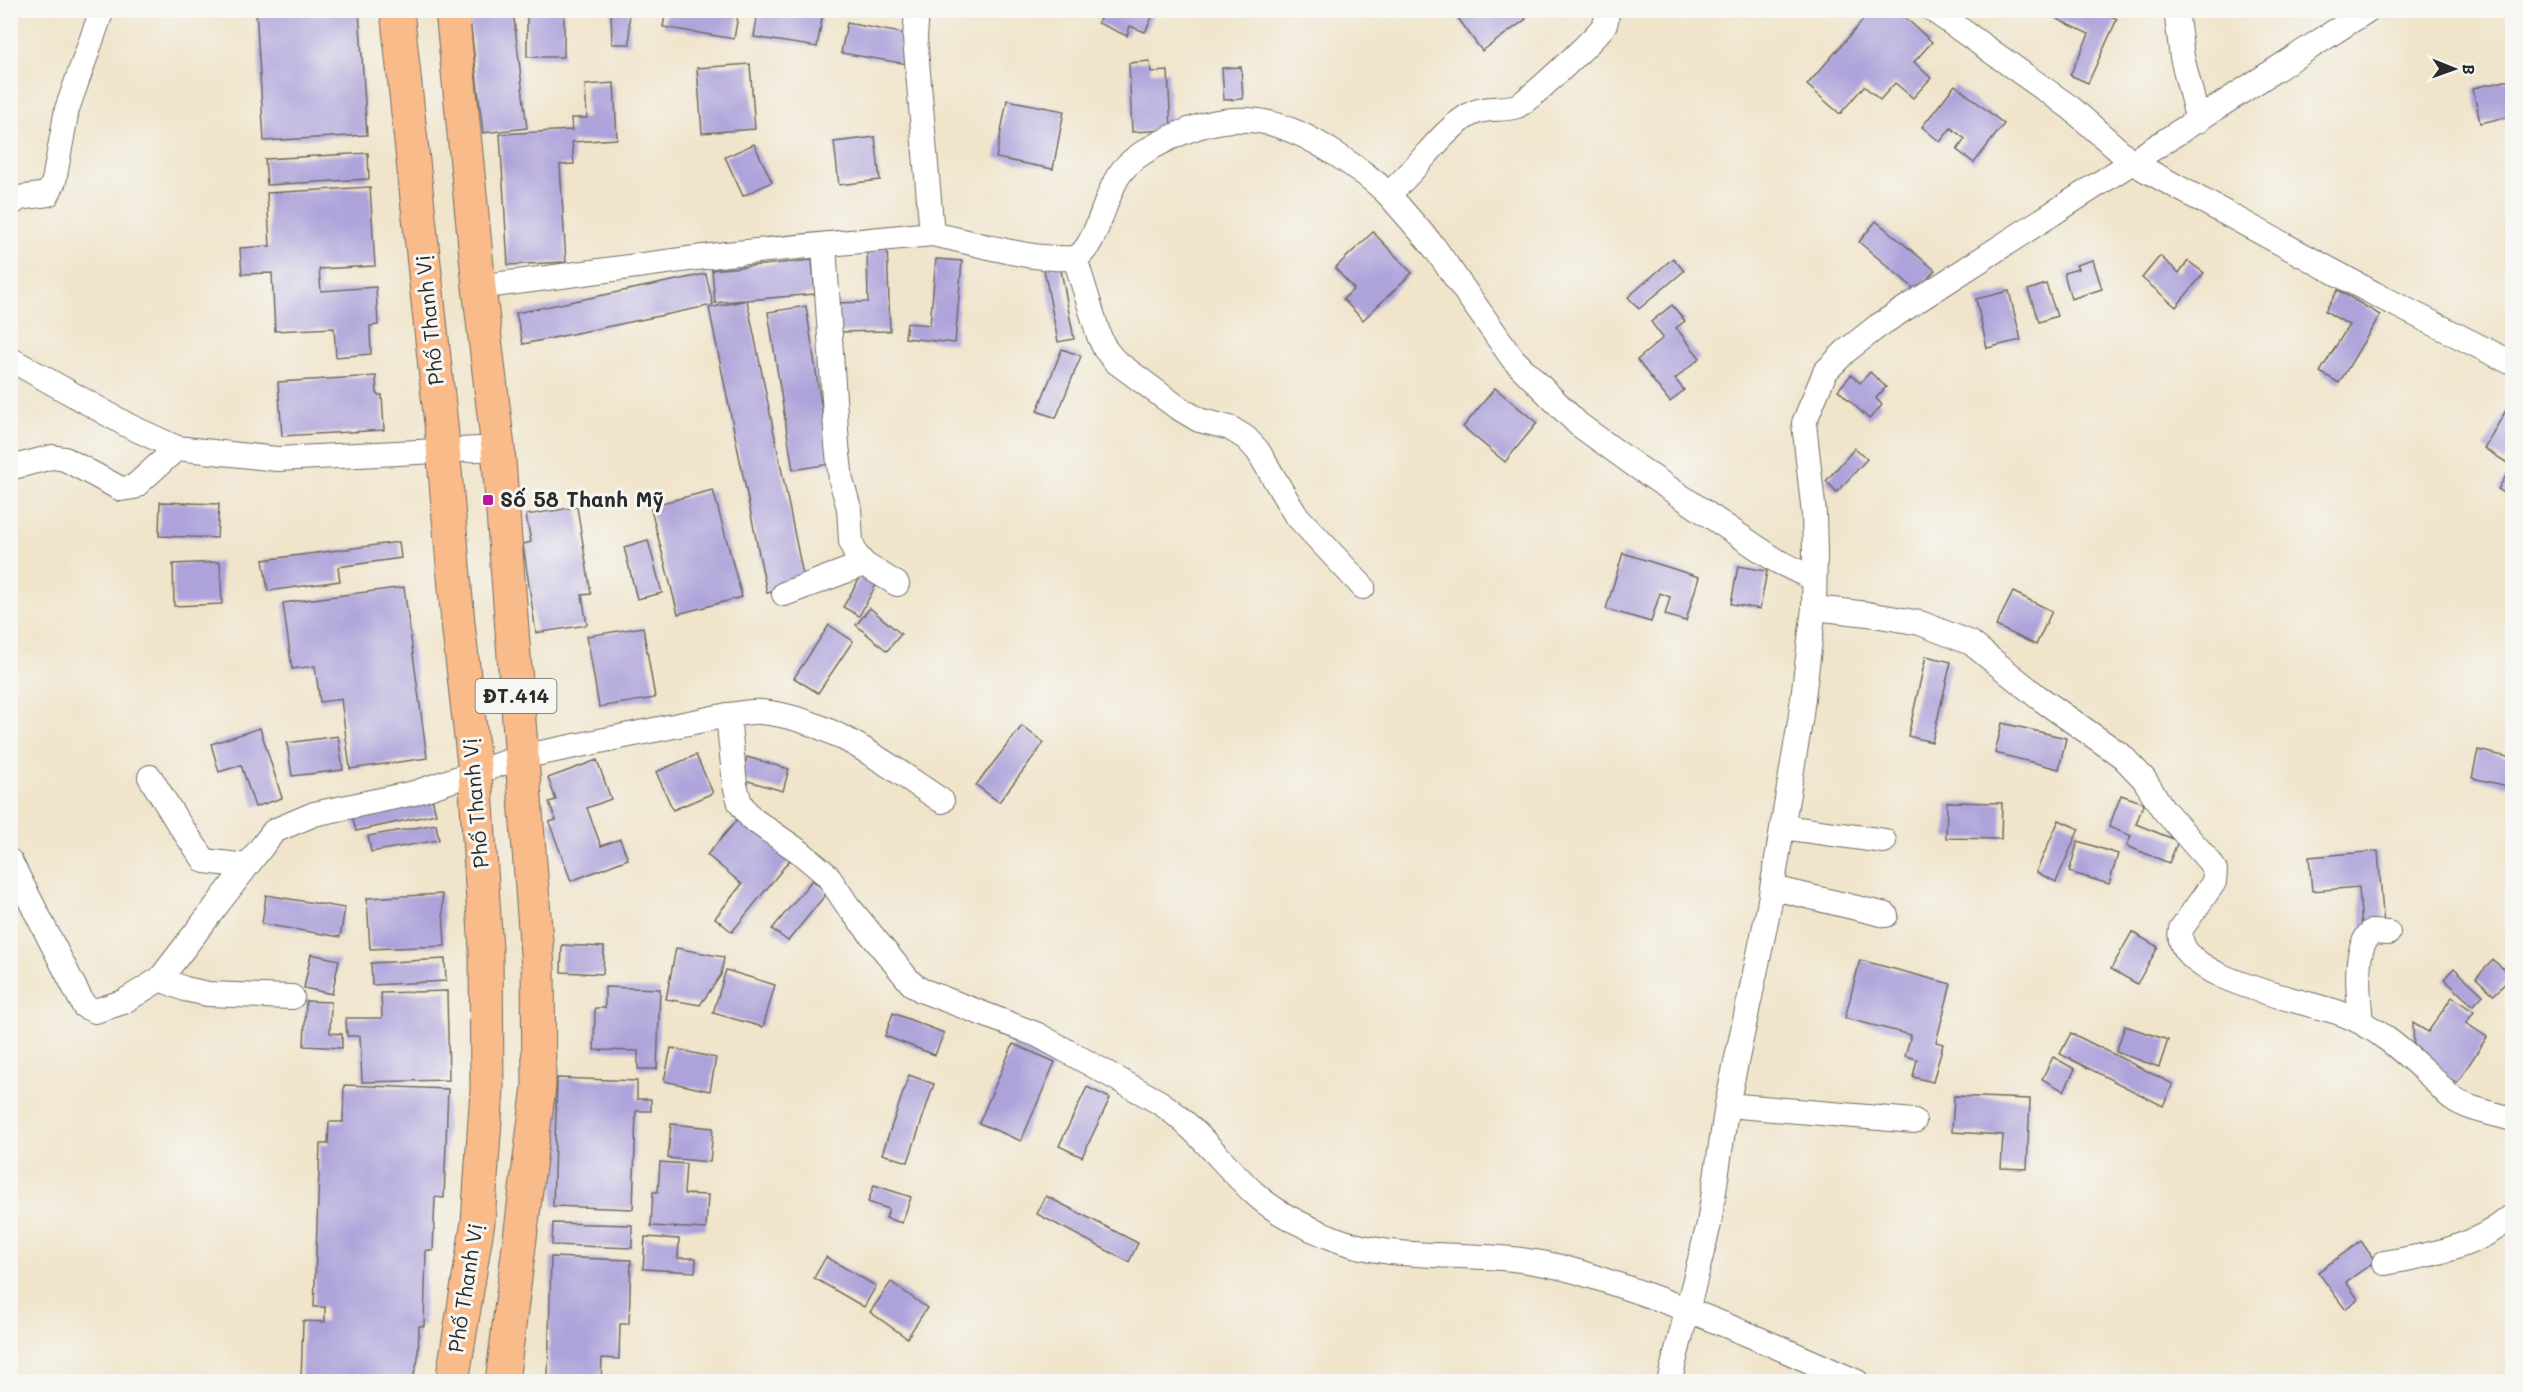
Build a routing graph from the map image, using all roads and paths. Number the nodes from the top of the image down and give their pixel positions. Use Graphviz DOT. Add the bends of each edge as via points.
graph roads {
  1 [pos="102,10"];
  2 [pos="397,10"];
  3 [pos="452,10"];
  4 [pos="917,10"];
  5 [pos="1607,10"];
  6 [pos="1933,10"];
  7 [pos="2176,10"];
  8 [pos="2368,10"];
  9 [pos="2198,121"];
  10 [pos="2133,163"];
  11 [pos="1388,194"];
  12 [pos="10,205"];
  13 [pos="932,234"];
  14 [pos="824,245"];
  15 [pos="1076,258"];
  16 [pos="479,286"];
  17 [pos="10,359"];
  18 [pos="2512,363"];
  19 [pos="177,448"];
  20 [pos="498,448"];
  21 [pos="444,451"];
  22 [pos="10,468"];
  23 [pos="864,564"];
  24 [pos="1815,579"];
  25 [pos="897,584"];
  26 [pos="1363,587"];
  27 [pos="784,594"];
  28 [pos="1814,608"];
  29 [pos="728,715"];
  30 [pos="521,757"];
  31 [pos="475,773"];
  32 [pos="150,777"];
  33 [pos="942,801"];
  34 [pos="1783,827"];
  35 [pos="1884,841"];
  36 [pos="10,861"];
  37 [pos="246,866"];
  38 [pos="1773,888"];
  39 [pos="1886,915"];
  40 [pos="2388,933"];
  41 [pos="160,979"];
  42 [pos="292,998"];
  43 [pos="2361,1022"];
  44 [pos="1727,1105"];
  45 [pos="2512,1119"];
  46 [pos="1914,1121"];
  47 [pos="2512,1216"];
  48 [pos="2384,1263"];
  49 [pos="1689,1310"];
  50 [pos="452,1382"];
  51 [pos="502,1382"];
  52 [pos="1669,1382"];
  53 [pos="1857,1382"];
  1 -- 12 [label="street" via="67,109 54,181 48,194 19,198"];
  2 -- 21 [label="main road, Phố Thanh Vị"];
  3 -- 16 [label="main road, ĐT.414"];
  4 -- 13 [label="street" via="915,39"];
  5 -- 11 [label="street" via="1605,23 1595,35 1531,96 1518,106 1470,114"];
  6 -- 10 [label="street" via="2071,108"];
  7 -- 9 [label="street" via="2182,57"];
  8 -- 9 [label="street"];
  9 -- 10 [label="street"];
  10 -- 18 [label="street"];
  10 -- 24 [label="street" via="1878,326 1825,372 1804,423 1814,514"];
  11 -- 15 [label="street" via="1371,178 1291,128 1245,119 1208,123 1153,147 1120,174 1108,194 1088,249"];
  11 -- 24 [label="street" via="1434,247 1513,359 1578,424 1777,561"];
  13 -- 14 [label="street"];
  13 -- 15 [label="street" via="979,247"];
  14 -- 16 [label="street"];
  14 -- 23 [label="street" via="841,480 849,508 851,541"];
  15 -- 26 [label="street" via="1099,336 1115,361 1199,420 1230,428 1246,438 1258,451 1295,514"];
  16 -- 20 [label="main road, ĐT.414"];
  17 -- 19 [label="street" via="129,426"];
  19 -- 21 [label="street" via="277,459"];
  19 -- 22 [label="street" via="134,487 121,489 58,458"];
  20 -- 21 [label="street"];
  20 -- 30 [label="main road, ĐT.414"];
  21 -- 31 [label="main road, Phố Thanh Vị"];
  23 -- 25 [label="street"];
  23 -- 27 [label="street"];
  24 -- 28 [label="street"];
  28 -- 34 [label="street"];
  28 -- 43 [label="street" via="1920,623 1971,643 2038,698 2115,750 2144,779 2163,809 2215,870 2214,882 2181,929 2182,946 2192,958 2214,973"];
  29 -- 30 [label="street"];
  29 -- 33 [label="street" via="782,715 844,737"];
  29 -- 49 [label="street" via="740,803 751,818 827,875 911,983 1038,1035 1159,1102 1178,1115 1255,1195 1281,1213 1329,1237 1362,1247 1536,1262 1595,1277"];
  30 -- 31 [label="street"];
  30 -- 51 [label="main road, ĐT.414" via="538,967 539,1086"];
  31 -- 37 [label="street" via="414,793 314,813 274,831"];
  31 -- 50 [label="main road, Phố Thanh Vị" via="486,950 487,1090 478,1222"];
  32 -- 37 [label="street" via="205,861"];
  34 -- 35 [label="street"];
  34 -- 38 [label="street"];
  36 -- 41 [label="street" via="84,1006 95,1011 123,1002"];
  37 -- 41 [label="street"];
  38 -- 39 [label="street"];
  38 -- 44 [label="street"];
  40 -- 43 [label="street" via="2371,932 2363,939 2358,994"];
  41 -- 42 [label="street" via="208,994"];
  43 -- 45 [label="street" via="2403,1051 2452,1098"];
  44 -- 46 [label="street"];
  44 -- 49 [label="street" via="1709,1224"];
  47 -- 48 [label="street" via="2489,1235 2452,1250"];
  49 -- 52 [label="street"];
  49 -- 53 [label="street"];
}
